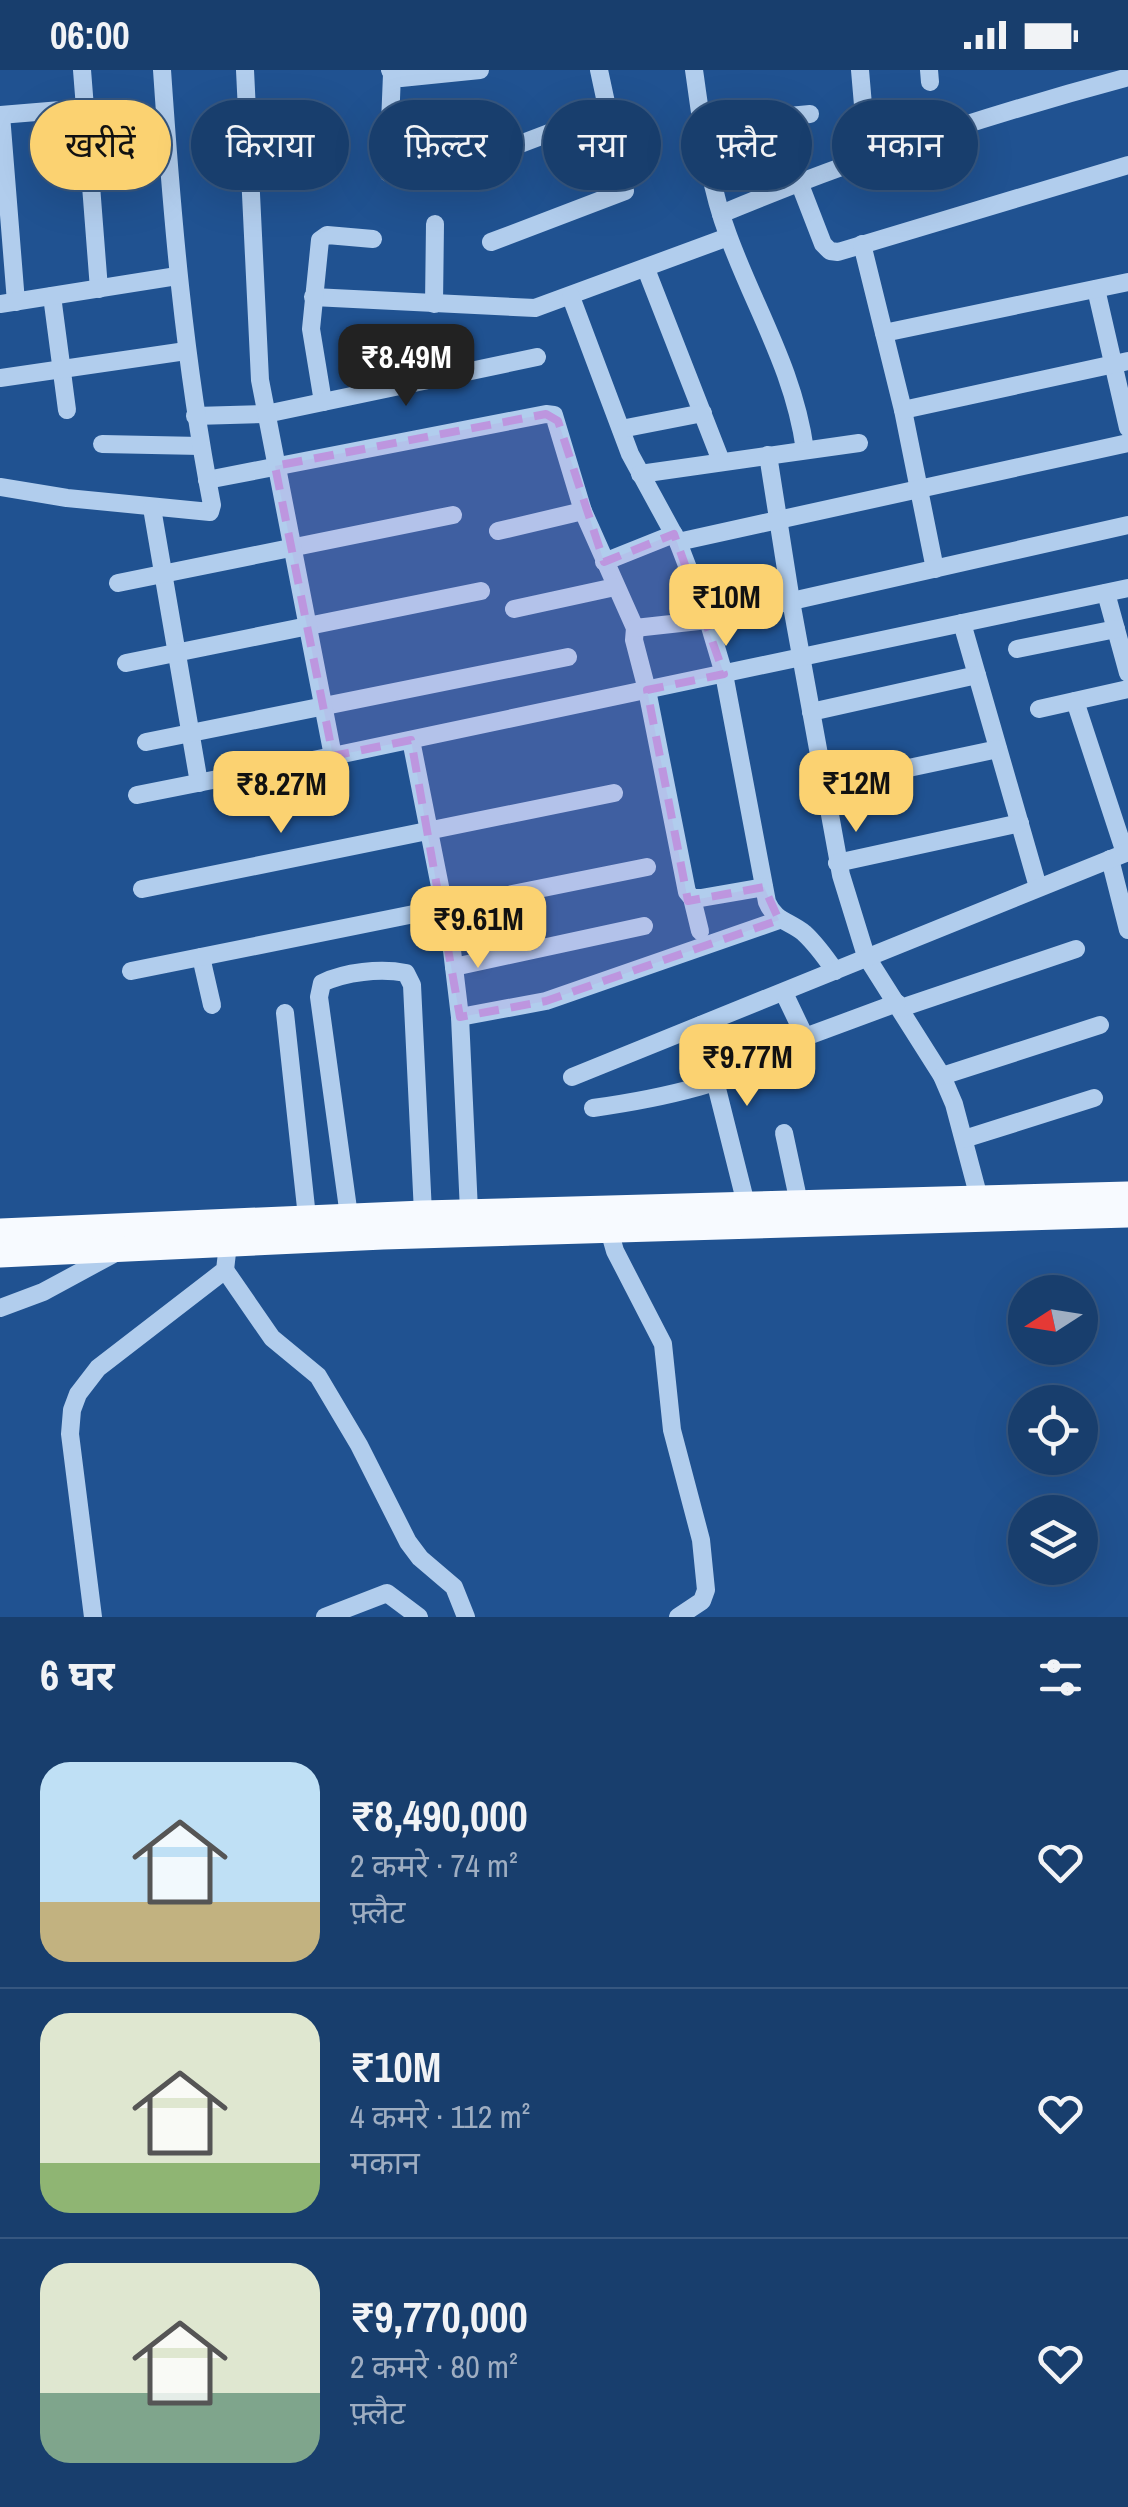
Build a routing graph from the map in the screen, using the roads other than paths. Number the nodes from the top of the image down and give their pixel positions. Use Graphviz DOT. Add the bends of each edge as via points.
graph roads {
  1 [pos="82,70"];
  2 [pos="162,70"];
  3 [pos="246,70"];
  4 [pos="480,70"];
  5 [pos="599,70"];
  6 [pos="694,70"];
  7 [pos="860,70"];
  8 [pos="391,72"];
  9 [pos="1123,77"];
  10 [pos="84,100"];
  11 [pos="605,100"];
  12 [pos="698,100"];
  13 [pos="862,100"];
  14 [pos="30,113"];
  15 [pos="1,115"];
  16 [pos="543,136"];
  17 [pos="1128,165"];
  18 [pos="812,178"];
  19 [pos="90,190"];
  20 [pos="625,190"];
  21 [pos="716,190"];
  22 [pos="780,190"];
  23 [pos="803,190"];
  24 [pos="721,214"];
  25 [pos="435,224"];
  26 [pos="728,237"];
  27 [pos="374,239"];
  28 [pos="491,242"];
  29 [pos="862,244"];
  30 [pos="646,269"];
  31 [pos="178,276"];
  32 [pos="1128,282"];
  33 [pos="1096,288"];
  34 [pos="98,289"];
  35 [pos="52,296"];
  36 [pos="313,297"];
  37 [pos="571,297"];
  38 [pos="8,302"];
  39 [pos="434,304"];
  40 [pos="884,333"];
  41 [pos="186,351"];
  42 [pos="537,357"];
  43 [pos="1120,363"];
  44 [pos="61,369"];
  45 [pos="0,378"];
  46 [pos="322,402"];
  47 [pos="68,410"];
  48 [pos="902,410"];
  49 [pos="703,413"];
  50 [pos="266,414"];
  51 [pos="195,416"];
  52 [pos="1128,428"];
  53 [pos="621,429"];
  54 [pos="858,443"];
  55 [pos="1128,443"];
  56 [pos="102,444"];
  57 [pos="201,446"];
  58 [pos="805,450"];
  59 [pos="768,454"];
  60 [pos="721,461"];
  61 [pos="275,466"];
  62 [pos="640,474"];
  63 [pos="207,480"];
  64 [pos="0,487"];
  65 [pos="919,490"];
  66 [pos="152,508"];
  67 [pos="583,511"];
  68 [pos="453,516"];
  69 [pos="777,519"];
  70 [pos="1128,525"];
  71 [pos="498,531"];
  72 [pos="676,538"];
  73 [pos="292,547"];
  74 [pos="604,562"];
  75 [pos="934,569"];
  76 [pos="162,572"];
  77 [pos="118,582"];
  78 [pos="615,586"];
  79 [pos="1128,588"];
  80 [pos="481,591"];
  81 [pos="1106,592"];
  82 [pos="791,601"];
  83 [pos="514,609"];
  84 [pos="708,620"];
  85 [pos="962,623"];
  86 [pos="308,627"];
  87 [pos="635,628"];
  88 [pos="1116,629"];
  89 [pos="1016,648"];
  90 [pos="177,652"];
  91 [pos="568,657"];
  92 [pos="801,658"];
  93 [pos="126,663"];
  94 [pos="1127,668"];
  95 [pos="724,674"];
  96 [pos="977,675"];
  97 [pos="648,690"];
  98 [pos="1128,690"];
  99 [pos="1075,700"];
  100 [pos="324,706"];
  101 [pos="1039,708"];
  102 [pos="811,712"];
  103 [pos="190,732"];
  104 [pos="411,740"];
  105 [pos="146,742"];
  106 [pos="998,750"];
  107 [pos="333,756"];
  108 [pos="198,783"];
  109 [pos="824,786"];
  110 [pos="614,793"];
  111 [pos="137,795"];
  112 [pos="1020,823"];
  113 [pos="429,830"];
  114 [pos="1121,855"];
  115 [pos="837,863"];
  116 [pos="647,867"];
  117 [pos="764,887"];
  118 [pos="1038,887"];
  119 [pos="142,888"];
  120 [pos="692,898"];
  121 [pos="445,910"];
  122 [pos="779,920"];
  123 [pos="644,926"];
  124 [pos="1128,930"];
  125 [pos="700,931"];
  126 [pos="1076,949"];
  127 [pos="866,956"];
  128 [pos="201,957"];
  129 [pos="454,967"];
  130 [pos="132,971"];
  131 [pos="836,971"];
  132 [pos="784,993"];
  133 [pos="212,1005"];
  134 [pos="899,1006"];
  135 [pos="285,1013"];
  136 [pos="460,1017"];
  137 [pos="701,1025"];
  138 [pos="1100,1025"];
  139 [pos="805,1038"];
  140 [pos="572,1076"];
  141 [pos="942,1076"];
  142 [pos="716,1084"];
  143 [pos="1094,1098"];
  144 [pos="593,1108"];
  145 [pos="784,1133"];
  146 [pos="964,1139"];
  147 [pos="1128,1194"];
  148 [pos="979,1198"];
  149 [pos="798,1203"];
  150 [pos="746,1204"];
  151 [pos="422,1212"];
  152 [pos="469,1212"];
  153 [pos="1128,1215"];
  154 [pos="349,1216"];
  155 [pos="308,1217"];
  156 [pos="609,1230"];
  157 [pos="0,1231"];
  158 [pos="122,1237"];
  159 [pos="0,1255"];
  160 [pos="227,1257"];
  161 [pos="0,1308"];
  162 [pos="702,1601"];
  163 [pos="92,1617"];
  164 [pos="325,1617"];
  165 [pos="419,1617"];
  166 [pos="466,1617"];
  167 [pos="678,1617"];
  168 [pos="714,1617"];
  1 -- 10 [label="street"];
  2 -- 31 [label="street"];
  3 -- 50 [label="street" via="255,316"];
  4 -- 8 [label="street" via="401,78"];
  5 -- 11 [label="street"];
  6 -- 12 [label="street"];
  7 -- 13 [label="street"];
  8 -- 16 [label="street" via="388,172 460,168"];
  9 -- 18 [label="street" via="998,112"];
  14 -- 15 [label="street"];
  15 -- 38 [label="street"];
  17 -- 29 [label="street"];
  19 -- 34 [label="street"];
  20 -- 28 [label="street"];
  21 -- 24 [label="street"];
  22 -- 24 [label="street"];
  23 -- 29 [label="street" via="830,251"];
  24 -- 26 [label="street"];
  25 -- 39 [label="street"];
  26 -- 30 [label="street"];
  26 -- 58 [label="street" via="793,388"];
  27 -- 36 [label="street" via="323,236"];
  29 -- 40 [label="street"];
  30 -- 37 [label="street"];
  30 -- 49 [label="street"];
  31 -- 34 [label="street"];
  31 -- 41 [label="street"];
  32 -- 33 [label="street"];
  33 -- 40 [label="street"];
  33 -- 43 [label="street"];
  34 -- 35 [label="street"];
  35 -- 38 [label="street"];
  35 -- 44 [label="street"];
  36 -- 39 [label="street"];
  36 -- 46 [label="street"];
  37 -- 39 [label="street" via="535,308"];
  37 -- 53 [label="street"];
  40 -- 48 [label="street"];
  41 -- 44 [label="street"];
  41 -- 51 [label="street"];
  42 -- 46 [label="street"];
  43 -- 48 [label="street"];
  43 -- 52 [label="street"];
  44 -- 45 [label="street"];
  44 -- 47 [label="street"];
  46 -- 50 [label="street"];
  48 -- 65 [label="street"];
  49 -- 53 [label="street"];
  49 -- 60 [label="street"];
  50 -- 51 [label="street"];
  50 -- 61 [label="street"];
  51 -- 57 [label="street"];
  53 -- 62 [label="street"];
  54 -- 58 [label="street"];
  55 -- 65 [label="street"];
  56 -- 57 [label="street"];
  57 -- 63 [label="street"];
  58 -- 59 [label="street"];
  59 -- 60 [label="street"];
  59 -- 69 [label="street"];
  60 -- 62 [label="street"];
  61 -- 63 [label="street"];
  61 -- 67 [label="street" via="554,415"];
  61 -- 73 [label="street"];
  62 -- 72 [label="street"];
  63 -- 66 [label="street" via="210,512"];
  64 -- 66 [label="street"];
  65 -- 69 [label="street"];
  65 -- 75 [label="street"];
  66 -- 76 [label="street"];
  67 -- 71 [label="street"];
  67 -- 74 [label="street"];
  68 -- 73 [label="street"];
  69 -- 72 [label="street"];
  69 -- 82 [label="street"];
  70 -- 75 [label="street"];
  72 -- 74 [label="street"];
  72 -- 84 [label="street"];
  73 -- 76 [label="street"];
  73 -- 86 [label="street"];
  74 -- 78 [label="street"];
  75 -- 82 [label="street"];
  76 -- 77 [label="street"];
  76 -- 90 [label="street"];
  78 -- 83 [label="street"];
  78 -- 87 [label="street"];
  79 -- 81 [label="street"];
  80 -- 86 [label="street"];
  81 -- 85 [label="street"];
  81 -- 88 [label="street"];
  82 -- 84 [label="street"];
  82 -- 92 [label="street"];
  84 -- 87 [label="street"];
  84 -- 95 [label="street"];
  85 -- 92 [label="street"];
  85 -- 96 [label="street"];
  86 -- 90 [label="street"];
  86 -- 100 [label="street"];
  87 -- 97 [label="street"];
  88 -- 89 [label="street"];
  88 -- 94 [label="street"];
  90 -- 93 [label="street"];
  90 -- 103 [label="street"];
  91 -- 100 [label="street"];
  92 -- 95 [label="street"];
  92 -- 102 [label="street"];
  95 -- 97 [label="street"];
  95 -- 117 [label="street"];
  96 -- 102 [label="street"];
  96 -- 106 [label="street"];
  97 -- 104 [label="street"];
  97 -- 120 [label="street"];
  98 -- 99 [label="street"];
  99 -- 101 [label="street"];
  99 -- 114 [label="street"];
  100 -- 103 [label="street"];
  100 -- 107 [label="street"];
  102 -- 109 [label="street"];
  103 -- 105 [label="street"];
  103 -- 108 [label="street"];
  104 -- 107 [label="street"];
  104 -- 113 [label="street"];
  106 -- 109 [label="street"];
  106 -- 112 [label="street"];
  107 -- 108 [label="street"];
  108 -- 111 [label="street"];
  109 -- 115 [label="street"];
  110 -- 113 [label="street"];
  112 -- 115 [label="street"];
  112 -- 118 [label="street"];
  113 -- 119 [label="street"];
  113 -- 121 [label="street"];
  114 -- 118 [label="street"];
  114 -- 124 [label="street"];
  115 -- 127 [label="street"];
  116 -- 121 [label="street"];
  117 -- 120 [label="street"];
  117 -- 122 [label="street"];
  118 -- 127 [label="street"];
  120 -- 125 [label="street"];
  121 -- 128 [label="street"];
  121 -- 129 [label="street"];
  122 -- 131 [label="street" via="802,930"];
  122 -- 136 [label="street" via="546,1001"];
  123 -- 129 [label="street"];
  126 -- 134 [label="street"];
  127 -- 131 [label="street"];
  127 -- 134 [label="street"];
  128 -- 130 [label="street"];
  128 -- 133 [label="street"];
  129 -- 136 [label="street"];
  131 -- 132 [label="street"];
  132 -- 137 [label="street"];
  132 -- 139 [label="street"];
  134 -- 139 [label="street"];
  134 -- 141 [label="street"];
  135 -- 155 [label="street"];
  136 -- 152 [label="street"];
  137 -- 140 [label="street"];
  137 -- 142 [label="street"];
  138 -- 141 [label="street"];
  139 -- 142 [label="street" via="800,1050"];
  141 -- 146 [label="street"];
  142 -- 144 [label="street"];
  142 -- 150 [label="street"];
  143 -- 146 [label="street"];
  145 -- 149 [label="street"];
  146 -- 148 [label="street"];
  147 -- 148 [label="main road"];
  148 -- 149 [label="main road"];
  149 -- 150 [label="main road"];
  150 -- 152 [label="main road"];
  151 -- 152 [label="main road"];
  151 -- 154 [label="main road"];
  151 -- 154 [label="street" via="412,985 406,973 392,970 335,977 322,983 319,997"];
  153 -- 156 [label="main road"];
  154 -- 155 [label="main road"];
  155 -- 158 [label="main road"];
  156 -- 160 [label="main road"];
  156 -- 162 [label="street" via="663,1344 672,1430 701,1540"];
  157 -- 158 [label="main road"];
  158 -- 159 [label="main road"];
  158 -- 160 [label="main road"];
  158 -- 161 [label="street" via="74,1278"];
  160 -- 163 [label="street" via="98,1368 72,1410 72,1463"];
  160 -- 166 [label="street" via="272,1338 318,1376 408,1542 454,1587"];
  162 -- 167 [label="street"];
  162 -- 168 [label="street"];
  164 -- 165 [label="street" via="388,1593"];
}
